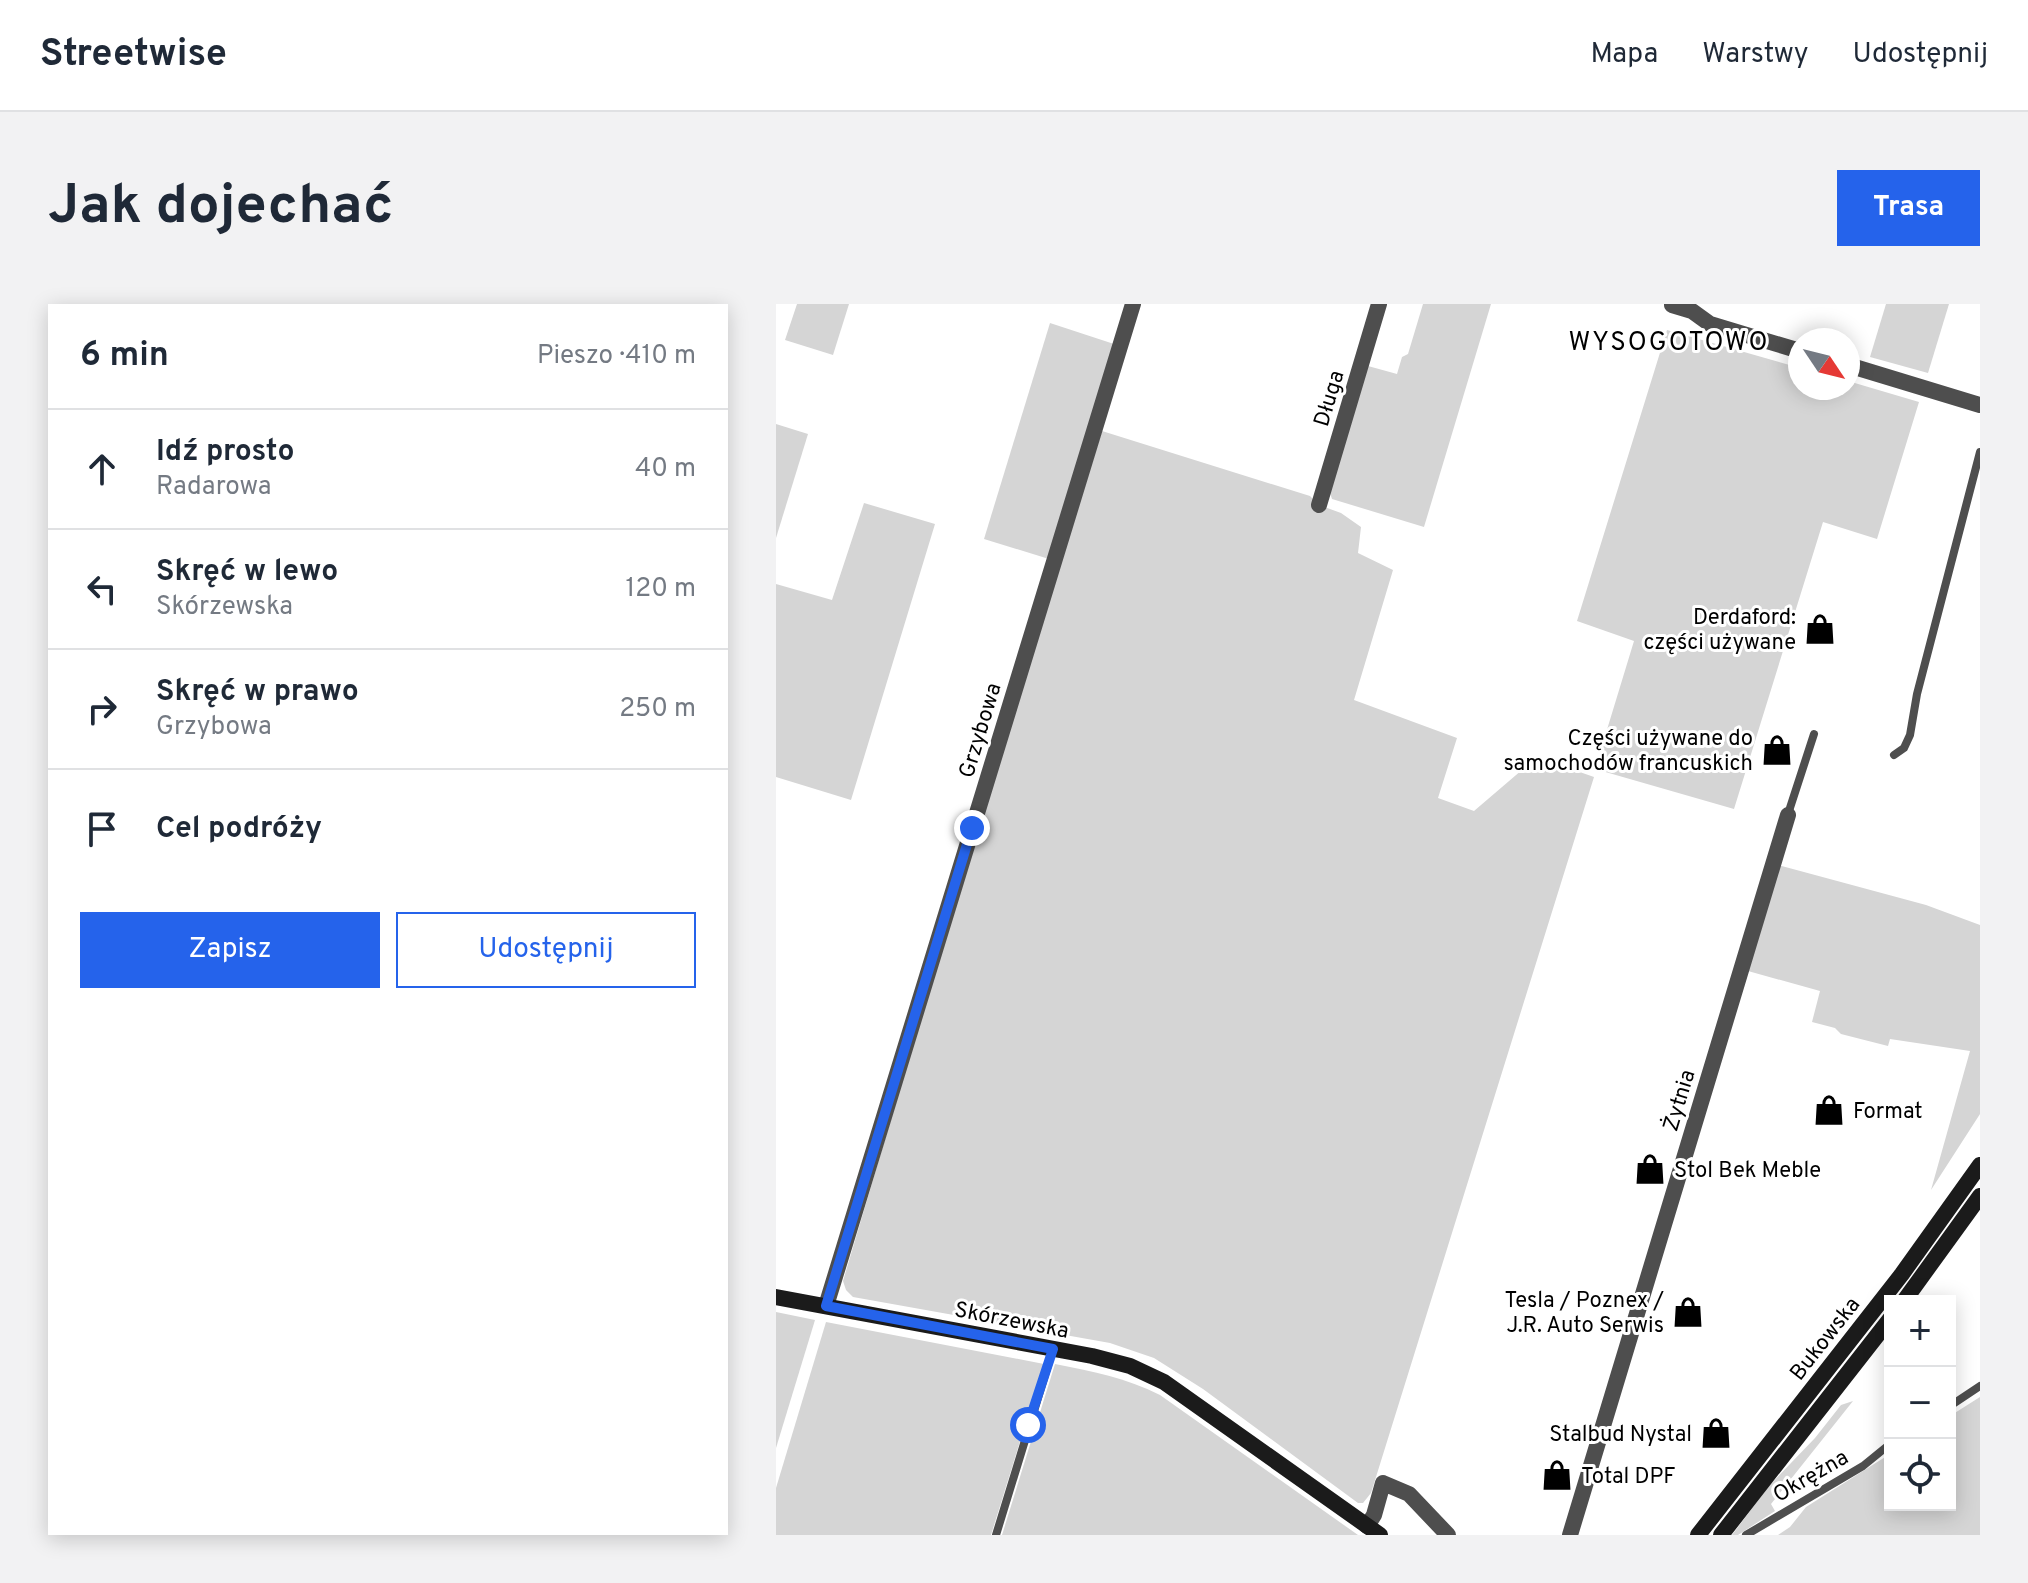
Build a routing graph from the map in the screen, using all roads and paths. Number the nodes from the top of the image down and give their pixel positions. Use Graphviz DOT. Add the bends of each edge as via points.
graph roads {
  1 [pos="1133,304"];
  2 [pos="1379,304"];
  3 [pos="1672,304"];
  4 [pos="1667,323"];
  5 [pos="1788,347"];
  6 [pos="1860,369"];
  7 [pos="1980,405"];
  8 [pos="1980,452"];
  9 [pos="1319,505"];
  10 [pos="1814,734"];
  11 [pos="1894,755"];
  12 [pos="1788,815"];
  13 [pos="1980,1165"];
  14 [pos="1980,1196"];
  15 [pos="1908,1295"];
  16 [pos="776,1297"];
  17 [pos="826,1306"];
  18 [pos="1884,1327"];
  19 [pos="1053,1349"];
  20 [pos="1980,1386"];
  21 [pos="1956,1402"];
  22 [pos="1884,1449"];
  23 [pos="1374,1530"];
  24 [pos="996,1535"];
  25 [pos="1448,1535"];
  26 [pos="1570,1535"];
  27 [pos="1698,1535"];
  28 [pos="1721,1535"];
  29 [pos="1746,1535"];
  1 -- 17 [label="street, Grzybowa"];
  2 -- 9 [label="street, Długa"];
  3 -- 4 [label="street"];
  3 -- 5 [label="street" via="1710,324"];
  6 -- 7 [label="street"];
  8 -- 11 [label="lane" via="1910,735"];
  10 -- 12 [label="lane"];
  12 -- 26 [label="street, Żytnia"];
  13 -- 27 [label="main road, Bukowska" via="1902,1274"];
  14 -- 15 [label="main road"];
  16 -- 17 [label="main road, Skórzewska"];
  17 -- 19 [label="main road, Skórzewska"];
  18 -- 28 [label="main road, Bukowska"];
  19 -- 23 [label="main road, Skórzewska" via="1121,1363 1156,1378"];
  19 -- 24 [label="lane"];
  20 -- 21 [label="lane"];
  22 -- 29 [label="lane, Okrężna"];
  23 -- 25 [label="street" via="1383,1483 1409,1494"];
}
